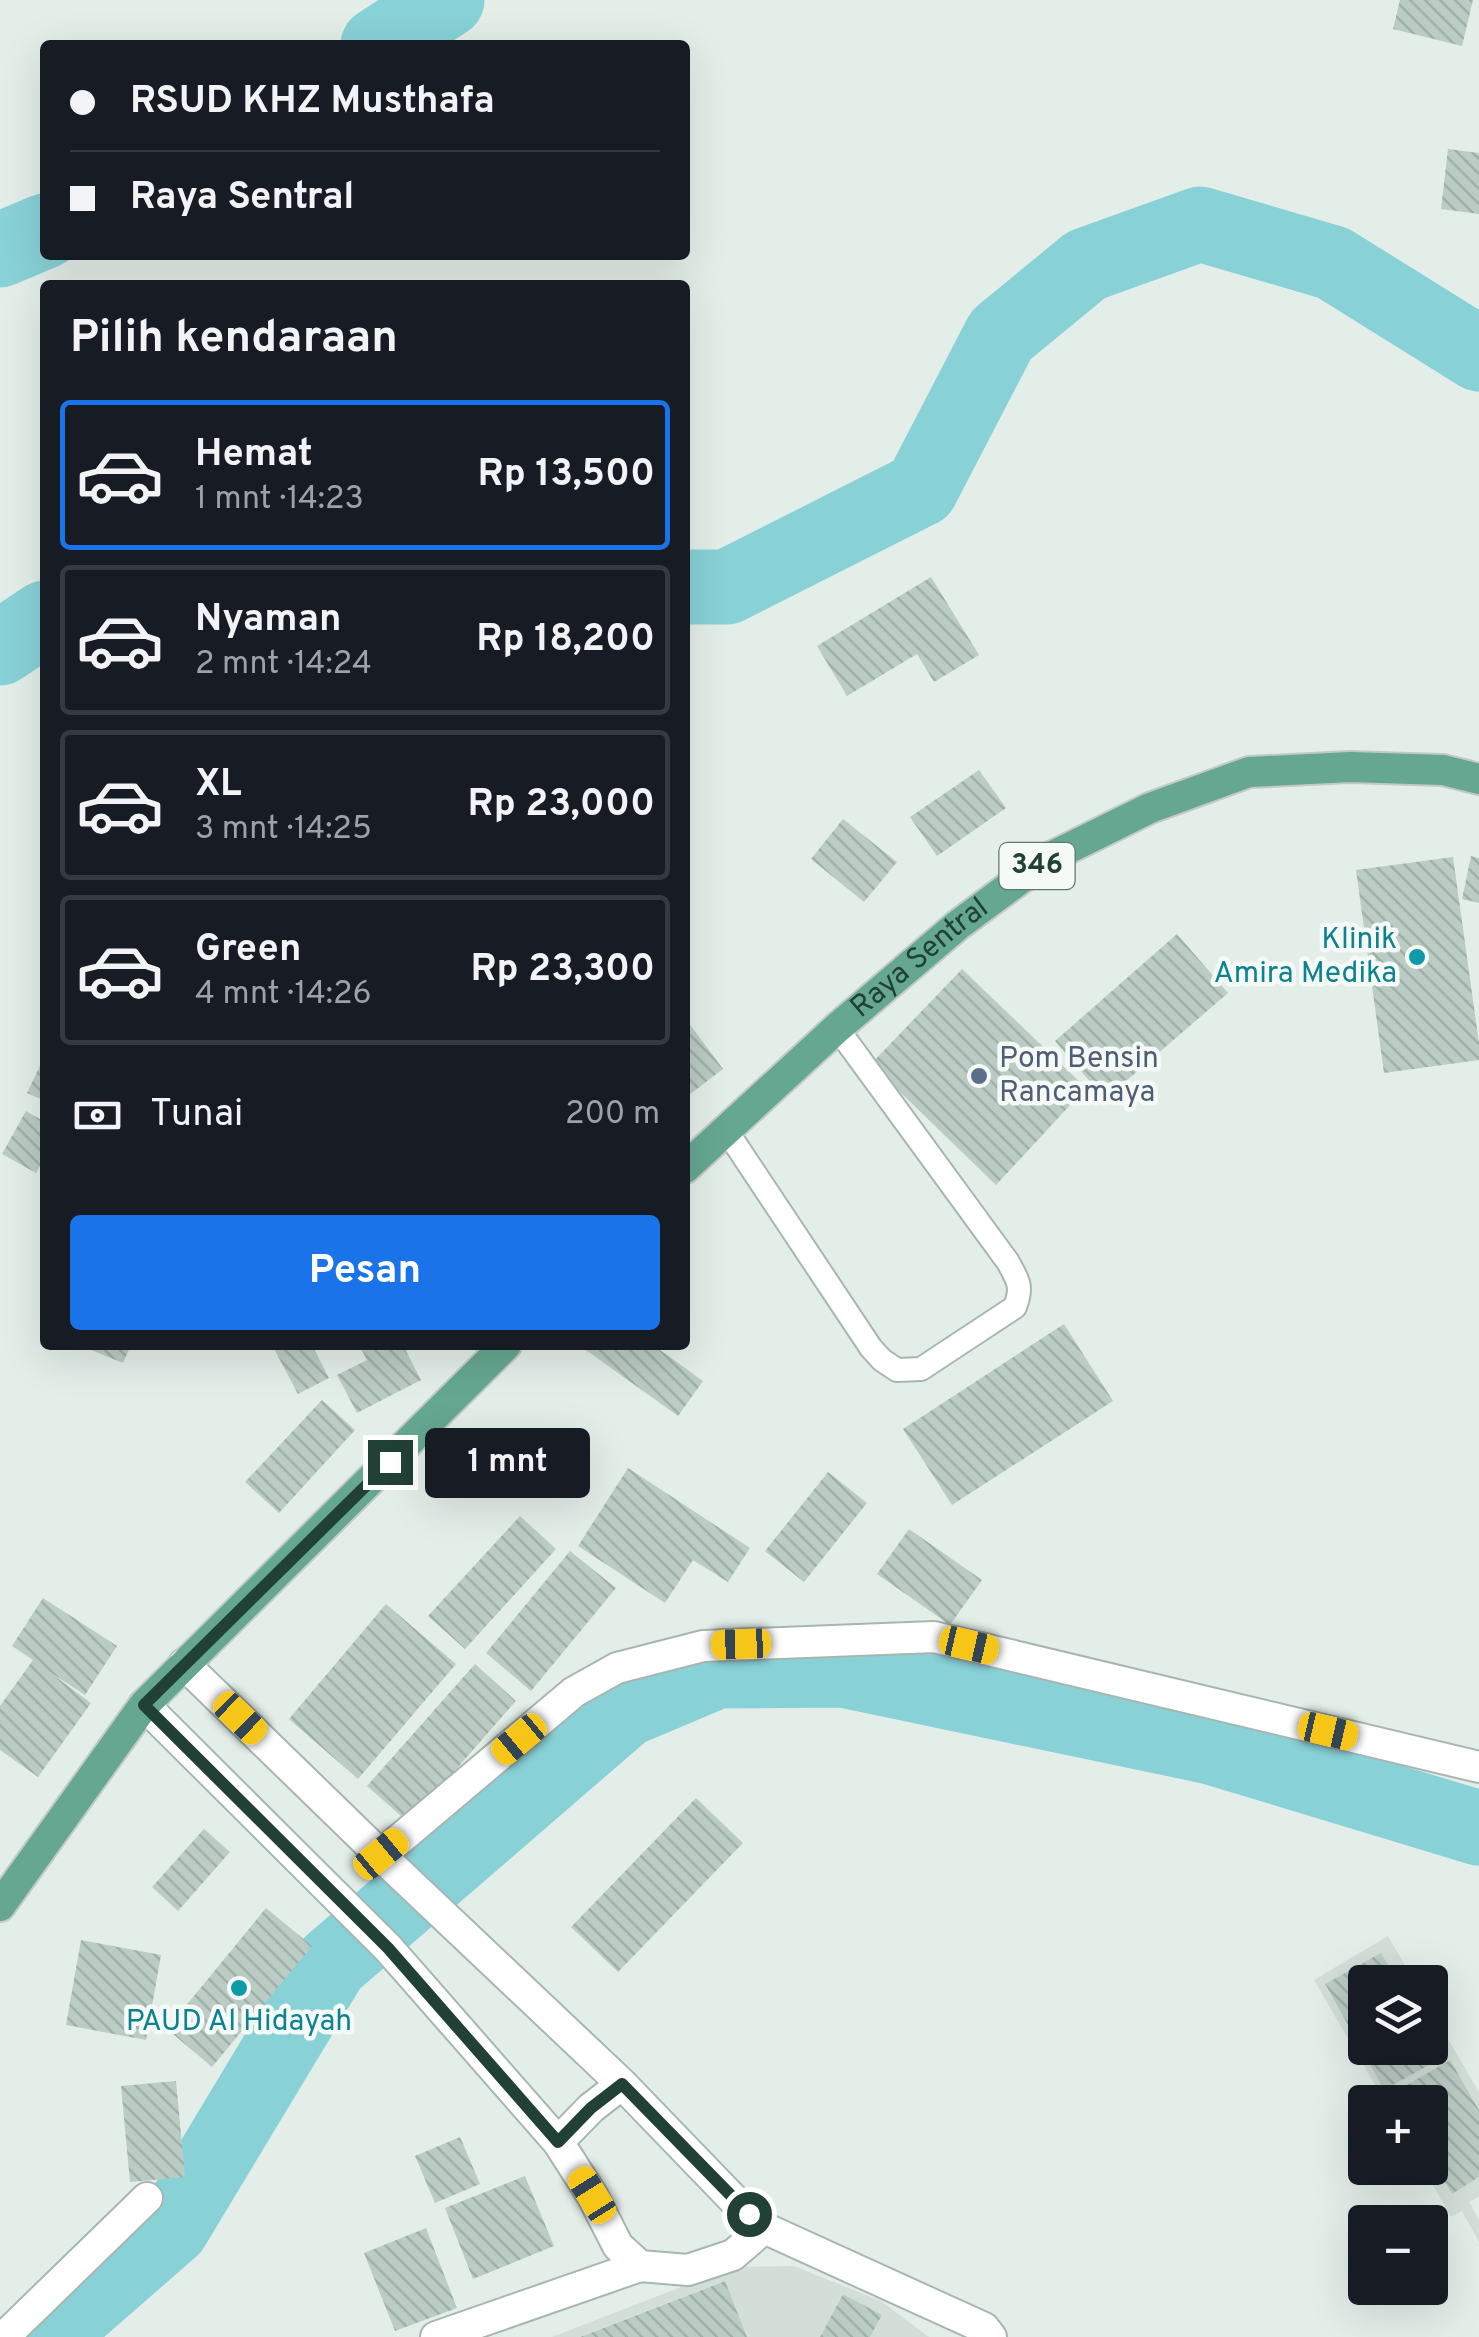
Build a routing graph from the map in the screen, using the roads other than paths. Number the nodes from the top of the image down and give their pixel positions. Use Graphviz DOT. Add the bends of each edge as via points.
graph roads {
  1 [pos="1479,779"];
  2 [pos="837,1028"];
  3 [pos="726,1130"];
  4 [pos="690,1163"];
  5 [pos="501,1350"];
  6 [pos="184,1664"];
  7 [pos="144,1705"];
  8 [pos="1479,1766"];
  9 [pos="390,1864"];
  10 [pos="0,1906"];
  11 [pos="622,2084"];
  12 [pos="558,2142"];
  13 [pos="146,2198"];
  14 [pos="764,2228"];
  15 [pos="640,2266"];
  16 [pos="4,2337"];
  17 [pos="436,2337"];
  18 [pos="991,2337"];
  1 -- 2 [label="main road, Raya Sentral / 346" via="1443,770 1249,772 1150,808 1047,859 958,924"];
  2 -- 3 [label="main road, Raya Sentral / 346"];
  2 -- 3 [label="lane" via="1008,1262 1021,1292 1015,1307 921,1369 897,1370 871,1348"];
  3 -- 4 [label="main road, Raya Sentral / 346"];
  5 -- 6 [label="main road"];
  6 -- 7 [label="main road"];
  6 -- 9 [label="street"];
  7 -- 10 [label="main road"];
  7 -- 12 [label="street" via="388,1948"];
  8 -- 9 [label="street" via="934,1637 702,1646 617,1668 574,1692"];
  9 -- 11 [label="street"];
  11 -- 12 [label="street"];
  11 -- 14 [label="street"];
  12 -- 15 [label="street" via="618,2246"];
  13 -- 16 [label="street"];
  14 -- 15 [label="street" via="732,2254 688,2270"];
  14 -- 18 [label="street" via="968,2320"];
  15 -- 17 [label="street"];
}
